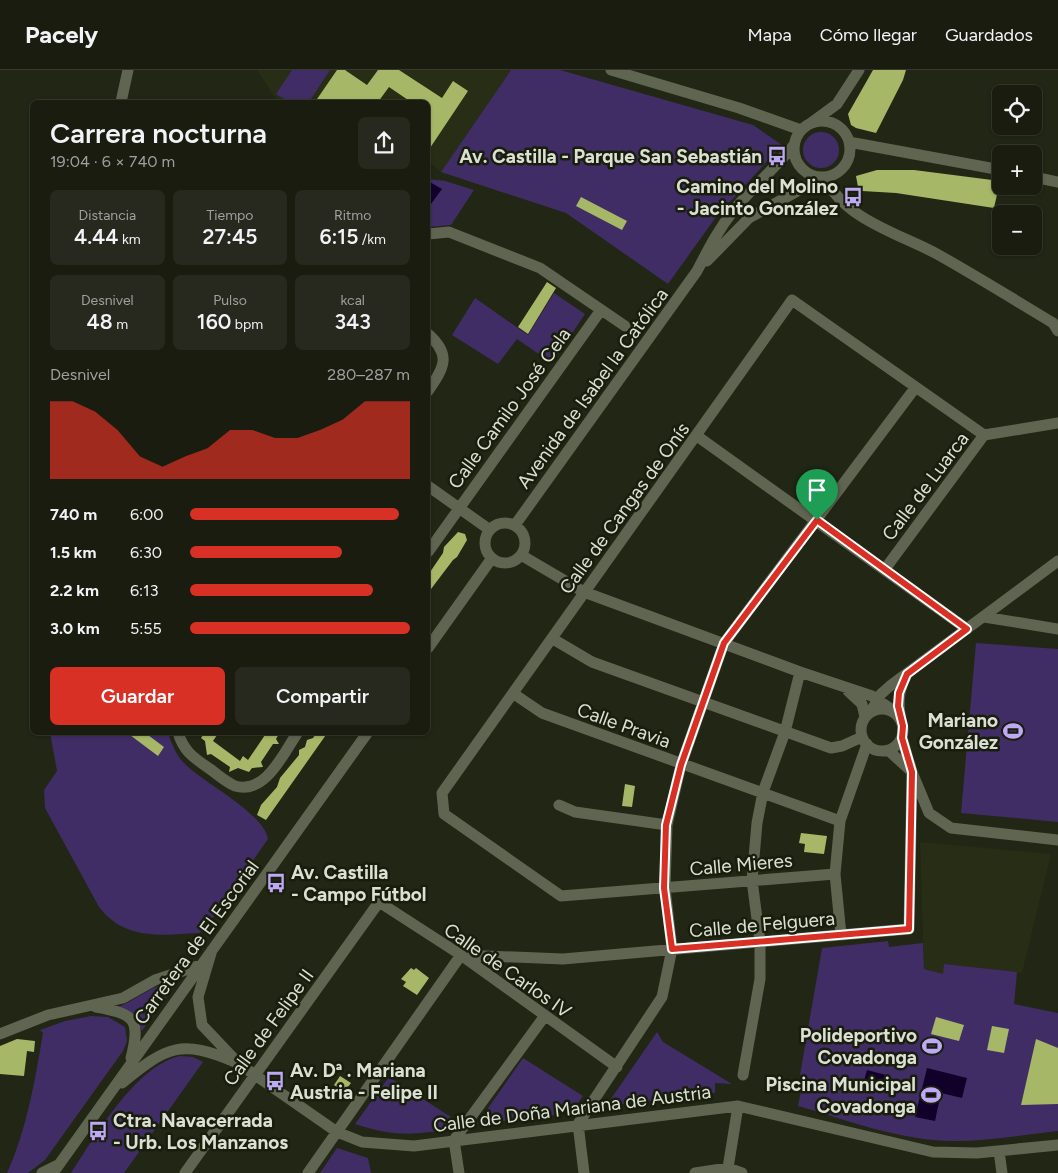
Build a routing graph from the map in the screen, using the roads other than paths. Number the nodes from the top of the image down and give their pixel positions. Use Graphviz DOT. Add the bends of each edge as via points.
graph roads {
  1 [pos="128,70"];
  2 [pos="611,70"];
  3 [pos="859,70"];
  4 [pos="121,100"];
  5 [pos="837,104"];
  6 [pos="838,126"];
  7 [pos="805,127"];
  8 [pos="849,142"];
  9 [pos="794,145"];
  10 [pos="992,168"];
  11 [pos="823,178"];
  12 [pos="1042,179"];
  13 [pos="1058,182"];
  14 [pos="430,234"];
  15 [pos="697,271"];
  16 [pos="601,310"];
  17 [pos="625,326"];
  18 [pos="1058,331"];
  19 [pos="430,336"];
  20 [pos="430,388"];
  21 [pos="916,388"];
  22 [pos="1058,423"];
  23 [pos="984,435"];
  24 [pos="697,436"];
  25 [pos="430,487"];
  26 [pos="458,508"];
  27 [pos="817,520"];
  28 [pos="515,525"];
  29 [pos="490,530"];
  30 [pos="430,549"];
  31 [pos="521,555"];
  32 [pos="492,558"];
  33 [pos="1058,561"];
  34 [pos="885,569"];
  35 [pos="584,592"];
  36 [pos="984,617"];
  37 [pos="967,629"];
  38 [pos="1058,629"];
  39 [pos="553,639"];
  40 [pos="724,643"];
  41 [pos="430,645"];
  42 [pos="800,672"];
  43 [pos="907,674"];
  44 [pos="890,686"];
  45 [pos="843,688"];
  46 [pos="860,693"];
  47 [pos="514,694"];
  48 [pos="878,700"];
  49 [pos="703,701"];
  50 [pos="868,714"];
  51 [pos="897,716"];
  52 [pos="785,732"];
  53 [pos="179,735"];
  54 [pos="296,735"];
  55 [pos="366,735"];
  56 [pos="902,738"];
  57 [pos="865,741"];
  58 [pos="888,750"];
  59 [pos="681,765"];
  60 [pos="912,772"];
  61 [pos="763,792"];
  62 [pos="559,805"];
  63 [pos="840,821"];
  64 [pos="666,825"];
  65 [pos="1058,840"];
  66 [pos="835,874"];
  67 [pos="752,880"];
  68 [pos="664,888"];
  69 [pos="561,896"];
  70 [pos="379,902"];
  71 [pos="841,935"];
  72 [pos="760,942"];
  73 [pos="672,949"];
  74 [pos="212,950"];
  75 [pos="461,955"];
  76 [pos="201,965"];
  77 [pos="92,1006"];
  78 [pos="544,1017"];
  79 [pos="0,1034"];
  80 [pos="239,1064"];
  81 [pos="129,1065"];
  82 [pos="617,1067"];
  83 [pos="743,1075"];
  84 [pos="254,1076"];
  85 [pos="112,1092"];
  86 [pos="738,1106"];
  87 [pos="578,1124"];
  88 [pos="337,1132"];
  89 [pos="454,1140"];
  90 [pos="1058,1145"];
  91 [pos="999,1151"];
  92 [pos="57,1168"];
  93 [pos="728,1168"];
  94 [pos="42,1173"];
  95 [pos="185,1173"];
  96 [pos="308,1173"];
  97 [pos="458,1173"];
  98 [pos="584,1173"];
  99 [pos="695,1173"];
  100 [pos="742,1173"];
  101 [pos="1002,1173"];
  1 -- 4 [label="street"];
  2 -- 7 [label="street"];
  3 -- 5 [label="street"];
  5 -- 6 [label="street"];
  5 -- 7 [label="street"];
  6 -- 7 [label="street" via="819,122"];
  6 -- 8 [label="street"];
  7 -- 9 [label="street"];
  8 -- 10 [label="street"];
  8 -- 11 [label="street" via="850,152 845,166 832,176"];
  9 -- 11 [label="street" via="797,164 803,171"];
  9 -- 15 [label="street, Avenida de Isabel la Católica" via="734,211 716,235"];
  11 -- 15 [label="street, Avenida de Isabel la Católica" via="749,218"];
  11 -- 18 [label="street" via="837,197 864,216 1053,323"];
  12 -- 13 [label="street"];
  14 -- 16 [label="street" via="449,232 540,268"];
  15 -- 28 [label="street, Avenida de Isabel la Católica"];
  16 -- 17 [label="street"];
  16 -- 26 [label="street, Calle Camilo José Cela"];
  19 -- 20 [label="street" via="438,343 444,357 441,372"];
  21 -- 23 [label="street, Calle de Cangas de Onís"];
  21 -- 24 [label="street, Calle de Cangas de Onís" via="792,300"];
  21 -- 27 [label="street"];
  22 -- 23 [label="street, Calle de Luarca"];
  23 -- 34 [label="street, Calle de Luarca"];
  24 -- 27 [label="street"];
  24 -- 35 [label="street, Calle de Cangas de Onís"];
  25 -- 26 [label="street"];
  26 -- 29 [label="street"];
  26 -- 30 [label="street, Calle Camilo José Cela"];
  27 -- 34 [label="street"];
  27 -- 40 [label="street"];
  28 -- 29 [label="street" via="502,523"];
  28 -- 31 [label="street" via="524,536"];
  29 -- 32 [label="street" via="485,547"];
  31 -- 32 [label="street" via="507,562"];
  31 -- 35 [label="street"];
  32 -- 41 [label="street"];
  33 -- 36 [label="street"];
  34 -- 37 [label="street"];
  35 -- 39 [label="street, Calle de Cangas de Onís"];
  35 -- 40 [label="street"];
  36 -- 37 [label="street"];
  36 -- 38 [label="street"];
  37 -- 43 [label="street"];
  39 -- 47 [label="street, Calle de Cangas de Onís"];
  39 -- 49 [label="street" via="592,662"];
  40 -- 42 [label="street"];
  40 -- 49 [label="street"];
  42 -- 45 [label="street"];
  42 -- 52 [label="street"];
  43 -- 44 [label="street"];
  43 -- 51 [label="street" via="899,693"];
  44 -- 46 [label="street" via="874,693"];
  44 -- 48 [label="street"];
  45 -- 46 [label="street"];
  45 -- 50 [label="street" via="862,704"];
  46 -- 48 [label="street"];
  47 -- 59 [label="street, Calle Pravia" via="542,713"];
  47 -- 69 [label="street, Calle de Cangas de Onís" via="442,793 444,814"];
  48 -- 50 [label="street"];
  48 -- 51 [label="street"];
  49 -- 52 [label="street"];
  49 -- 59 [label="street"];
  50 -- 51 [label="street" via="882,708"];
  50 -- 57 [label="street" via="862,723"];
  51 -- 56 [label="street" via="903,726"];
  52 -- 57 [label="street" via="831,748"];
  52 -- 61 [label="street"];
  53 -- 54 [label="street" via="187,753 230,783 247,787 264,780"];
  55 -- 74 [label="street, Carretera de El Escorial"];
  56 -- 58 [label="street"];
  56 -- 60 [label="street"];
  57 -- 58 [label="street" via="877,750"];
  57 -- 63 [label="street"];
  58 -- 60 [label="street"];
  59 -- 61 [label="street, Calle Pravia"];
  59 -- 64 [label="street"];
  60 -- 65 [label="street" via="929,813 951,828"];
  60 -- 71 [label="street, Calle de Felguera" via="909,929"];
  61 -- 63 [label="street, Calle Pravia"];
  61 -- 67 [label="street"];
  62 -- 64 [label="street" via="575,812"];
  63 -- 66 [label="street"];
  64 -- 68 [label="street"];
  66 -- 67 [label="street, Calle Mieres"];
  66 -- 71 [label="street"];
  67 -- 68 [label="street, Calle Mieres"];
  67 -- 72 [label="street"];
  68 -- 69 [label="street, Calle Mieres"];
  68 -- 73 [label="street"];
  70 -- 75 [label="street, Calle de Carlos IV"];
  70 -- 84 [label="street, Calle de Felipe II"];
  71 -- 72 [label="street, Calle de Felguera"];
  72 -- 73 [label="street, Calle de Felguera"];
  72 -- 83 [label="street" via="760,979"];
  73 -- 75 [label="street, Calle de Felguera" via="563,959"];
  73 -- 82 [label="street" via="662,997"];
  74 -- 76 [label="street, Carretera de El Escorial"];
  74 -- 80 [label="street, Calle de Doña Mariana de Austria" via="198,997 202,1025"];
  75 -- 78 [label="street, Calle de Carlos IV"];
  75 -- 88 [label="street"];
  76 -- 77 [label="street" via="155,980 123,998"];
  76 -- 81 [label="street, Carretera de El Escorial"];
  77 -- 79 [label="street" via="48,1015"];
  77 -- 81 [label="street" via="119,1011 132,1021 137,1035"];
  78 -- 82 [label="street, Calle de Carlos IV"];
  78 -- 89 [label="street"];
  80 -- 84 [label="street, Calle de Doña Mariana de Austria"];
  80 -- 85 [label="street" via="210,1051 184,1047 149,1061"];
  81 -- 85 [label="street, Carretera de El Escorial"];
  82 -- 87 [label="street"];
  84 -- 88 [label="street, Calle de Doña Mariana de Austria"];
  84 -- 95 [label="street, Calle de Felipe II"];
  85 -- 92 [label="street, Carretera de El Escorial"];
  86 -- 87 [label="street, Calle de Doña Mariana de Austria"];
  86 -- 91 [label="street, Calle de Doña Mariana de Austria" via="933,1152"];
  86 -- 93 [label="street"];
  87 -- 89 [label="street, Calle de Doña Mariana de Austria"];
  87 -- 98 [label="street"];
  88 -- 89 [label="street, Calle de Doña Mariana de Austria" via="362,1142 414,1146"];
  88 -- 96 [label="street"];
  89 -- 97 [label="street"];
  90 -- 91 [label="street, Calle de Doña Mariana de Austria"];
  91 -- 101 [label="street"];
  92 -- 94 [label="street"];
  93 -- 99 [label="street"];
  93 -- 100 [label="street"];
}
